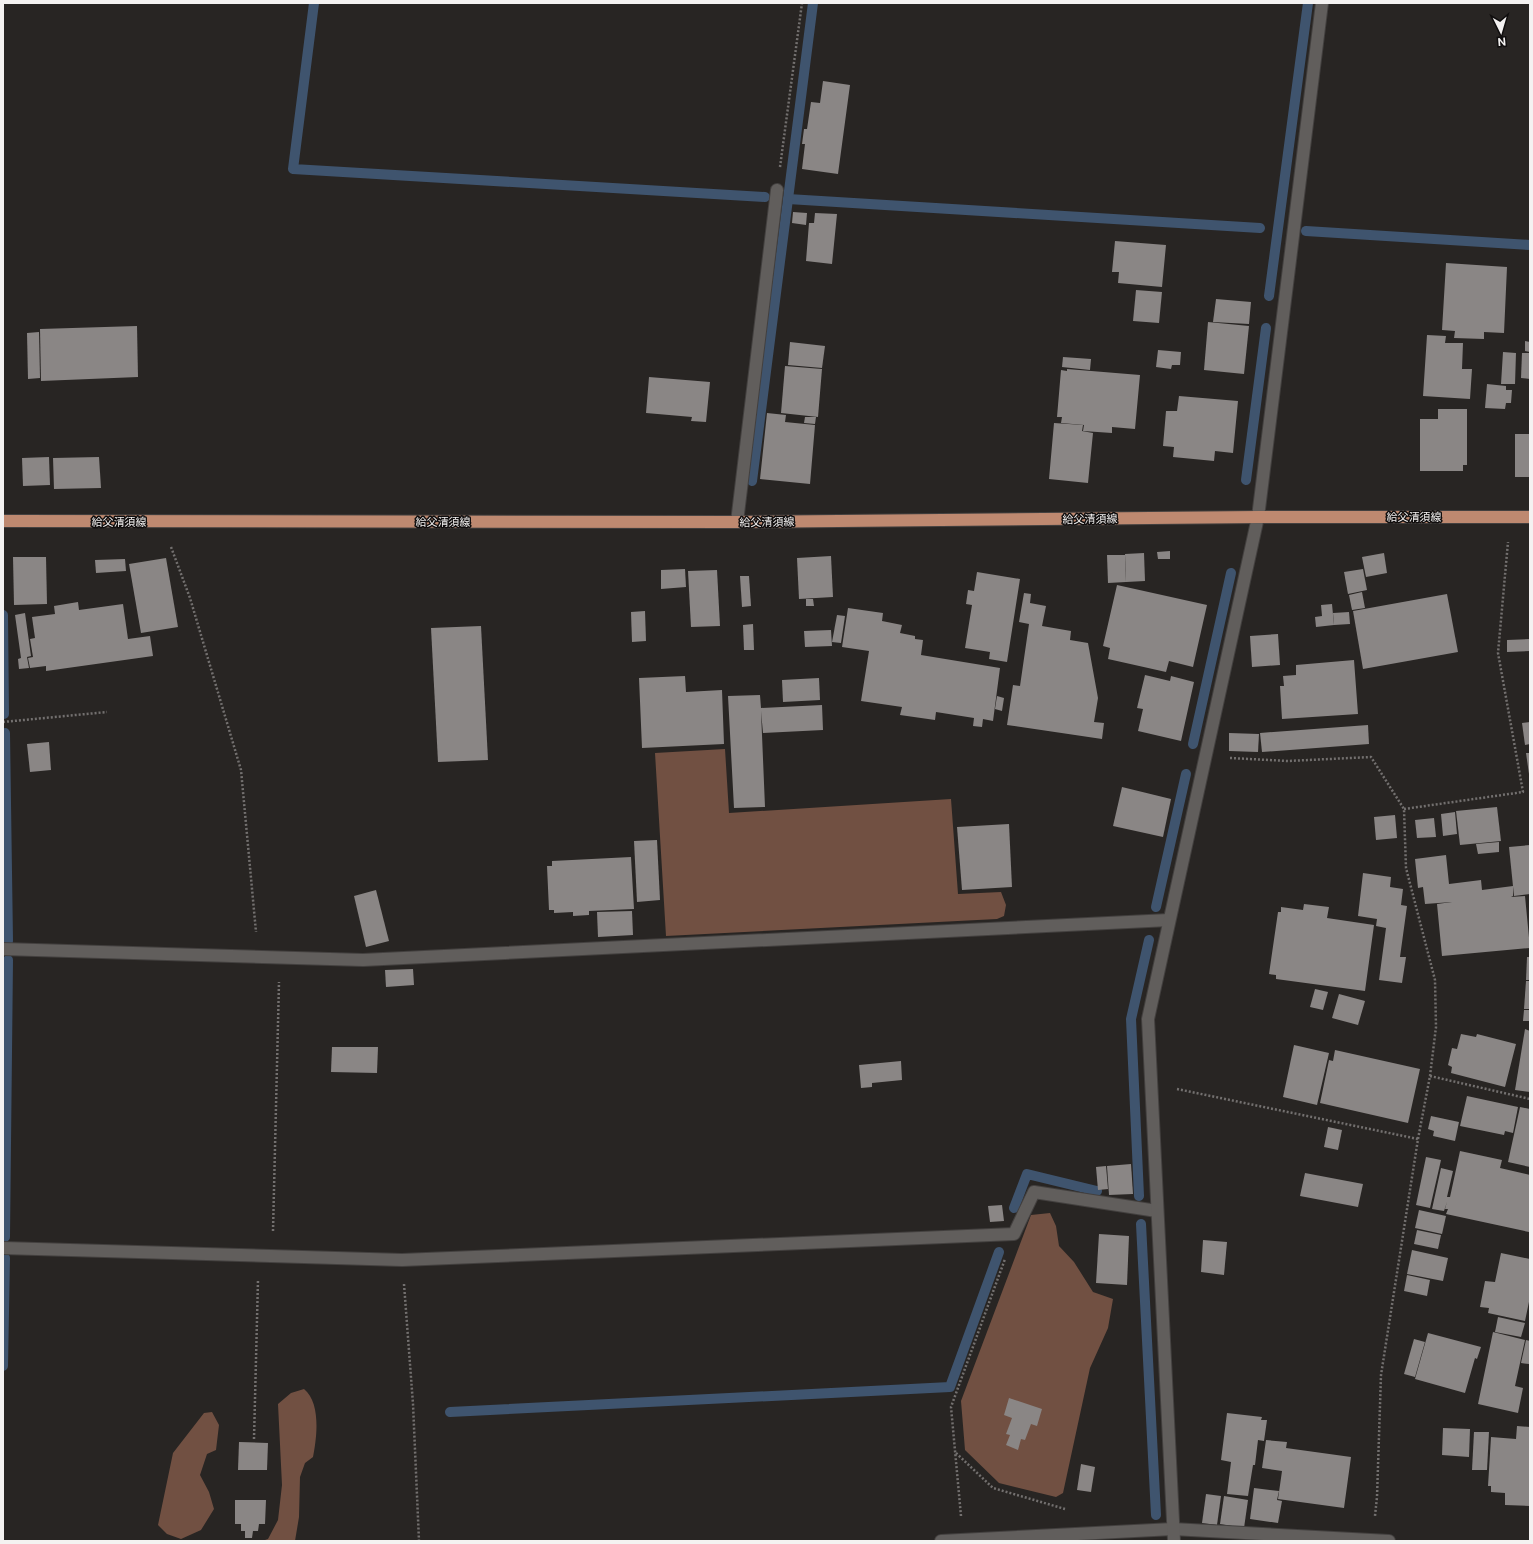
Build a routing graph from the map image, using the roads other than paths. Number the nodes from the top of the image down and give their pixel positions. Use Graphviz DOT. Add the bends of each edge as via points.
graph roads {
  1 [pos="1322,3"];
  2 [pos="777,190"];
  3 [pos="1258,517"];
  4 [pos="1530,517"];
  5 [pos="3,521"];
  6 [pos="736,522"];
  7 [pos="1170,920"];
  8 [pos="3,949"];
  9 [pos="1157,1211"];
  10 [pos="3,1248"];
  11 [pos="1173,1535"];
  12 [pos="1373,1540"];
  13 [pos="941,1541"];
  14 [pos="1389,1541"];
  1 -- 3 [label="street"];
  2 -- 6 [label="street"];
  3 -- 4 [label="main road, 給父清須線"];
  3 -- 6 [label="main road, 給父清須線"];
  3 -- 7 [label="street"];
  5 -- 6 [label="main road, 給父清須線"];
  7 -- 8 [label="street" via="363,960"];
  7 -- 9 [label="street" via="1148,1020"];
  9 -- 10 [label="street" via="1034,1192 1014,1234 402,1260"];
  9 -- 11 [label="street"];
  11 -- 12 [label="street"];
  11 -- 13 [label="street" via="1067,1535"];
  12 -- 14 [label="street"];
}
